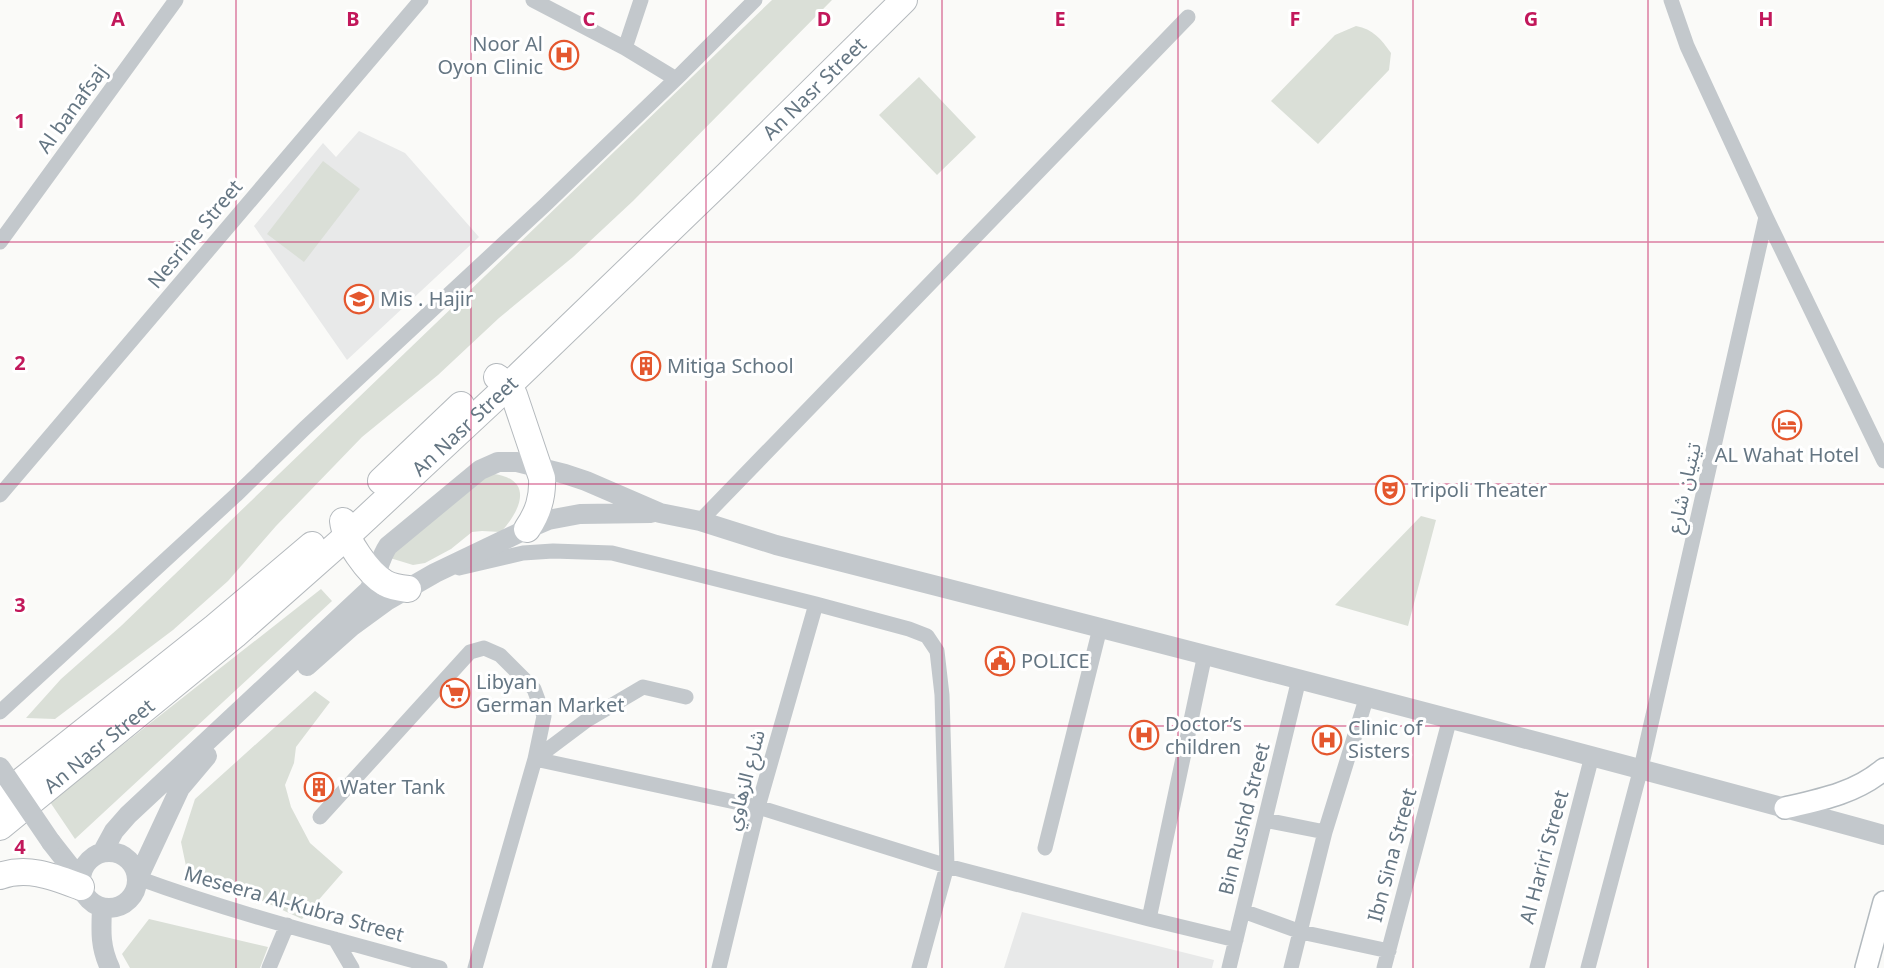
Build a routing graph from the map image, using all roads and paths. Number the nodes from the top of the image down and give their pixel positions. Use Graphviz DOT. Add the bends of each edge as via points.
graph roads {
  1 [pos="176,0"];
  2 [pos="422,0"];
  3 [pos="533,0"];
  4 [pos="641,0"];
  5 [pos="754,0"];
  6 [pos="879,0"];
  7 [pos="904,0"];
  8 [pos="1671,0"];
  9 [pos="1188,16"];
  10 [pos="625,48"];
  11 [pos="676,79"];
  12 [pos="1766,217"];
  13 [pos="0,242"];
  14 [pos="501,380"];
  15 [pos="1884,460"];
  16 [pos="540,467"];
  17 [pos="0,495"];
  18 [pos="660,513"];
  19 [pos="700,521"];
  20 [pos="345,527"];
  21 [pos="527,529"];
  22 [pos="435,573"];
  23 [pos="376,576"];
  24 [pos="408,589"];
  25 [pos="816,604"];
  26 [pos="1100,628"];
  27 [pos="1205,654"];
  28 [pos="1299,679"];
  29 [pos="1367,696"];
  30 [pos="686,697"];
  31 [pos="0,712"];
  32 [pos="1450,718"];
  33 [pos="1592,756"];
  34 [pos="536,759"];
  35 [pos="0,767"];
  36 [pos="1641,768"];
  37 [pos="1884,769"];
  38 [pos="0,798"];
  39 [pos="758,807"];
  40 [pos="1785,808"];
  41 [pos="320,817"];
  42 [pos="1265,820"];
  43 [pos="0,827"];
  44 [pos="1325,832"];
  45 [pos="1884,835"];
  46 [pos="51,842"];
  47 [pos="1045,848"];
  48 [pos="96,856"];
  49 [pos="947,866"];
  50 [pos="0,876"];
  51 [pos="138,878"];
  52 [pos="81,883"];
  53 [pos="1884,902"];
  54 [pos="102,908"];
  55 [pos="1243,911"];
  56 [pos="1149,919"];
  57 [pos="287,925"];
  58 [pos="1301,932"];
  59 [pos="335,939"];
  60 [pos="1236,940"];
  61 [pos="1389,951"];
  62 [pos="110,968"];
  63 [pos="269,968"];
  64 [pos="352,968"];
  65 [pos="440,968"];
  66 [pos="475,968"];
  67 [pos="719,968"];
  68 [pos="919,968"];
  69 [pos="1229,968"];
  70 [pos="1291,968"];
  71 [pos="1384,968"];
  72 [pos="1537,968"];
  73 [pos="1588,968"];
  74 [pos="1866,968"];
  1 -- 13 [label="street, Al banafsaj"];
  2 -- 17 [label="street, Nesrine Street"];
  3 -- 10 [label="street"];
  4 -- 10 [label="street"];
  5 -- 11 [label="street"];
  6 -- 14 [label="highway, An Nasr Street"];
  7 -- 14 [label="highway, An Nasr Street" via="727,175"];
  8 -- 12 [label="street" via="1687,46"];
  9 -- 19 [label="street"];
  10 -- 11 [label="street"];
  11 -- 31 [label="street"];
  12 -- 15 [label="street"];
  12 -- 36 [label="street, تيتيان شارع"];
  14 -- 16 [label="highway" via="519,406"];
  14 -- 20 [label="highway, An Nasr Street"];
  16 -- 18 [label="street" via="586,481"];
  16 -- 21 [label="highway" via="541,500"];
  16 -- 23 [label="street" via="507,461 488,465 388,546"];
  18 -- 19 [label="street"];
  18 -- 21 [label="street" via="580,514"];
  19 -- 26 [label="street" via="776,545"];
  20 -- 23 [label="highway"];
  20 -- 38 [label="highway, An Nasr Street"];
  20 -- 43 [label="highway, An Nasr Street" via="235,635"];
  21 -- 22 [label="street"];
  22 -- 24 [label="street"];
  22 -- 25 [label="street" via="523,553 612,553"];
  23 -- 24 [label="highway" via="391,586"];
  23 -- 48 [label="street" via="364,596 128,814"];
  24 -- 51 [label="street" via="351,627 203,759 171,804"];
  25 -- 39 [label="street, شارع الزهاوي"];
  25 -- 49 [label="street" via="909,629 927,636 938,651"];
  26 -- 27 [label="street"];
  26 -- 47 [label="street"];
  27 -- 28 [label="street"];
  27 -- 56 [label="street"];
  28 -- 29 [label="street"];
  28 -- 42 [label="street, Bin Rushd Street"];
  29 -- 32 [label="street"];
  29 -- 44 [label="street"];
  30 -- 34 [label="street" via="644,687 587,720"];
  32 -- 33 [label="street"];
  32 -- 61 [label="street, Ibn Sina Street"];
  33 -- 36 [label="street"];
  33 -- 72 [label="street, Al Hariri Street"];
  34 -- 39 [label="street"];
  34 -- 41 [label="street" via="544,716 534,689 500,656 484,648 470,652"];
  34 -- 66 [label="street"];
  35 -- 46 [label="street, bridge"];
  36 -- 40 [label="street"];
  36 -- 73 [label="street, تيتيان شارع"];
  37 -- 40 [label="main road" via="1848,791"];
  39 -- 49 [label="street"];
  39 -- 67 [label="street, شارع الزهاوي"];
  40 -- 45 [label="street"];
  42 -- 44 [label="street"];
  42 -- 55 [label="street, Bin Rushd Street"];
  44 -- 58 [label="street"];
  46 -- 48 [label="street"];
  46 -- 52 [label="street"];
  48 -- 51 [label="street" via="119,853 133,865"];
  48 -- 52 [label="street" via="85,866"];
  49 -- 56 [label="street"];
  49 -- 68 [label="street"];
  50 -- 52 [label="highway" via="30,871"];
  51 -- 54 [label="street" via="135,891 121,907"];
  51 -- 57 [label="street, Meseera Al-Kubra Street"];
  52 -- 54 [label="street" via="85,897"];
  53 -- 74 [label="main road"];
  54 -- 62 [label="street" via="101,939"];
  55 -- 58 [label="street"];
  55 -- 60 [label="street, Bin Rushd Street"];
  56 -- 60 [label="street"];
  57 -- 59 [label="street, Meseera Al-Kubra Street"];
  57 -- 63 [label="street"];
  58 -- 61 [label="street"];
  58 -- 70 [label="street"];
  59 -- 64 [label="street"];
  59 -- 65 [label="street, Meseera Al-Kubra Street"];
  60 -- 69 [label="street, Bin Rushd Street"];
  61 -- 71 [label="street, Ibn Sina Street"];
}
